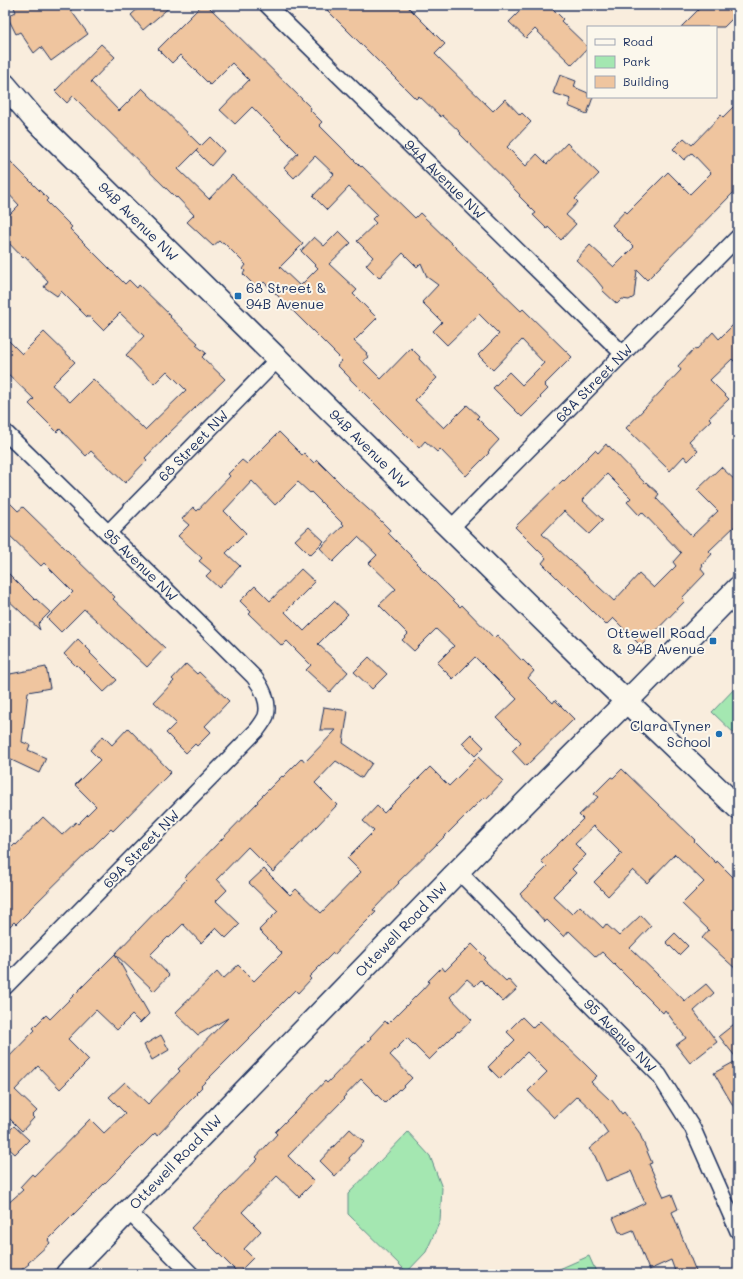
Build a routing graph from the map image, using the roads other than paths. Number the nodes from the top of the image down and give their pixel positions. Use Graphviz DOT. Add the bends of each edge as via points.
graph roads {
  1 [pos="267,5"];
  2 [pos="5,86"];
  3 [pos="738,237"];
  4 [pos="623,354"];
  5 [pos="278,359"];
  6 [pos="5,432"];
  7 [pos="450,529"];
  8 [pos="108,533"];
  9 [pos="738,588"];
  10 [pos="626,702"];
  11 [pos="267,705"];
  12 [pos="738,808"];
  13 [pos="458,870"];
  14 [pos="5,987"];
  15 [pos="128,1211"];
  16 [pos="738,1231"];
  17 [pos="67,1274"];
  18 [pos="191,1274"];
  1 -- 4 [label="street, 94A Avenue NW"];
  2 -- 5 [label="street, 94B Avenue NW" via="34,119"];
  3 -- 4 [label="street, 68A Street NW"];
  4 -- 7 [label="street, 68A Street NW"];
  5 -- 7 [label="street, 94B Avenue NW"];
  5 -- 8 [label="street, 68 Street NW"];
  6 -- 8 [label="street, 95 Avenue NW"];
  7 -- 10 [label="street, 94B Avenue NW"];
  8 -- 11 [label="street, 95 Avenue NW" via="254,677 260,684"];
  9 -- 10 [label="street, Ottewell Road NW"];
  10 -- 12 [label="street, 94B Avenue NW"];
  10 -- 13 [label="street, Ottewell Road NW"];
  11 -- 14 [label="street, 69A Street NW" via="266,715 257,730"];
  13 -- 15 [label="street, Ottewell Road NW"];
  13 -- 16 [label="street, 95 Avenue NW" via="659,1075 693,1129"];
  15 -- 17 [label="street, Ottewell Road NW"];
  15 -- 18 [label="street"];
}
